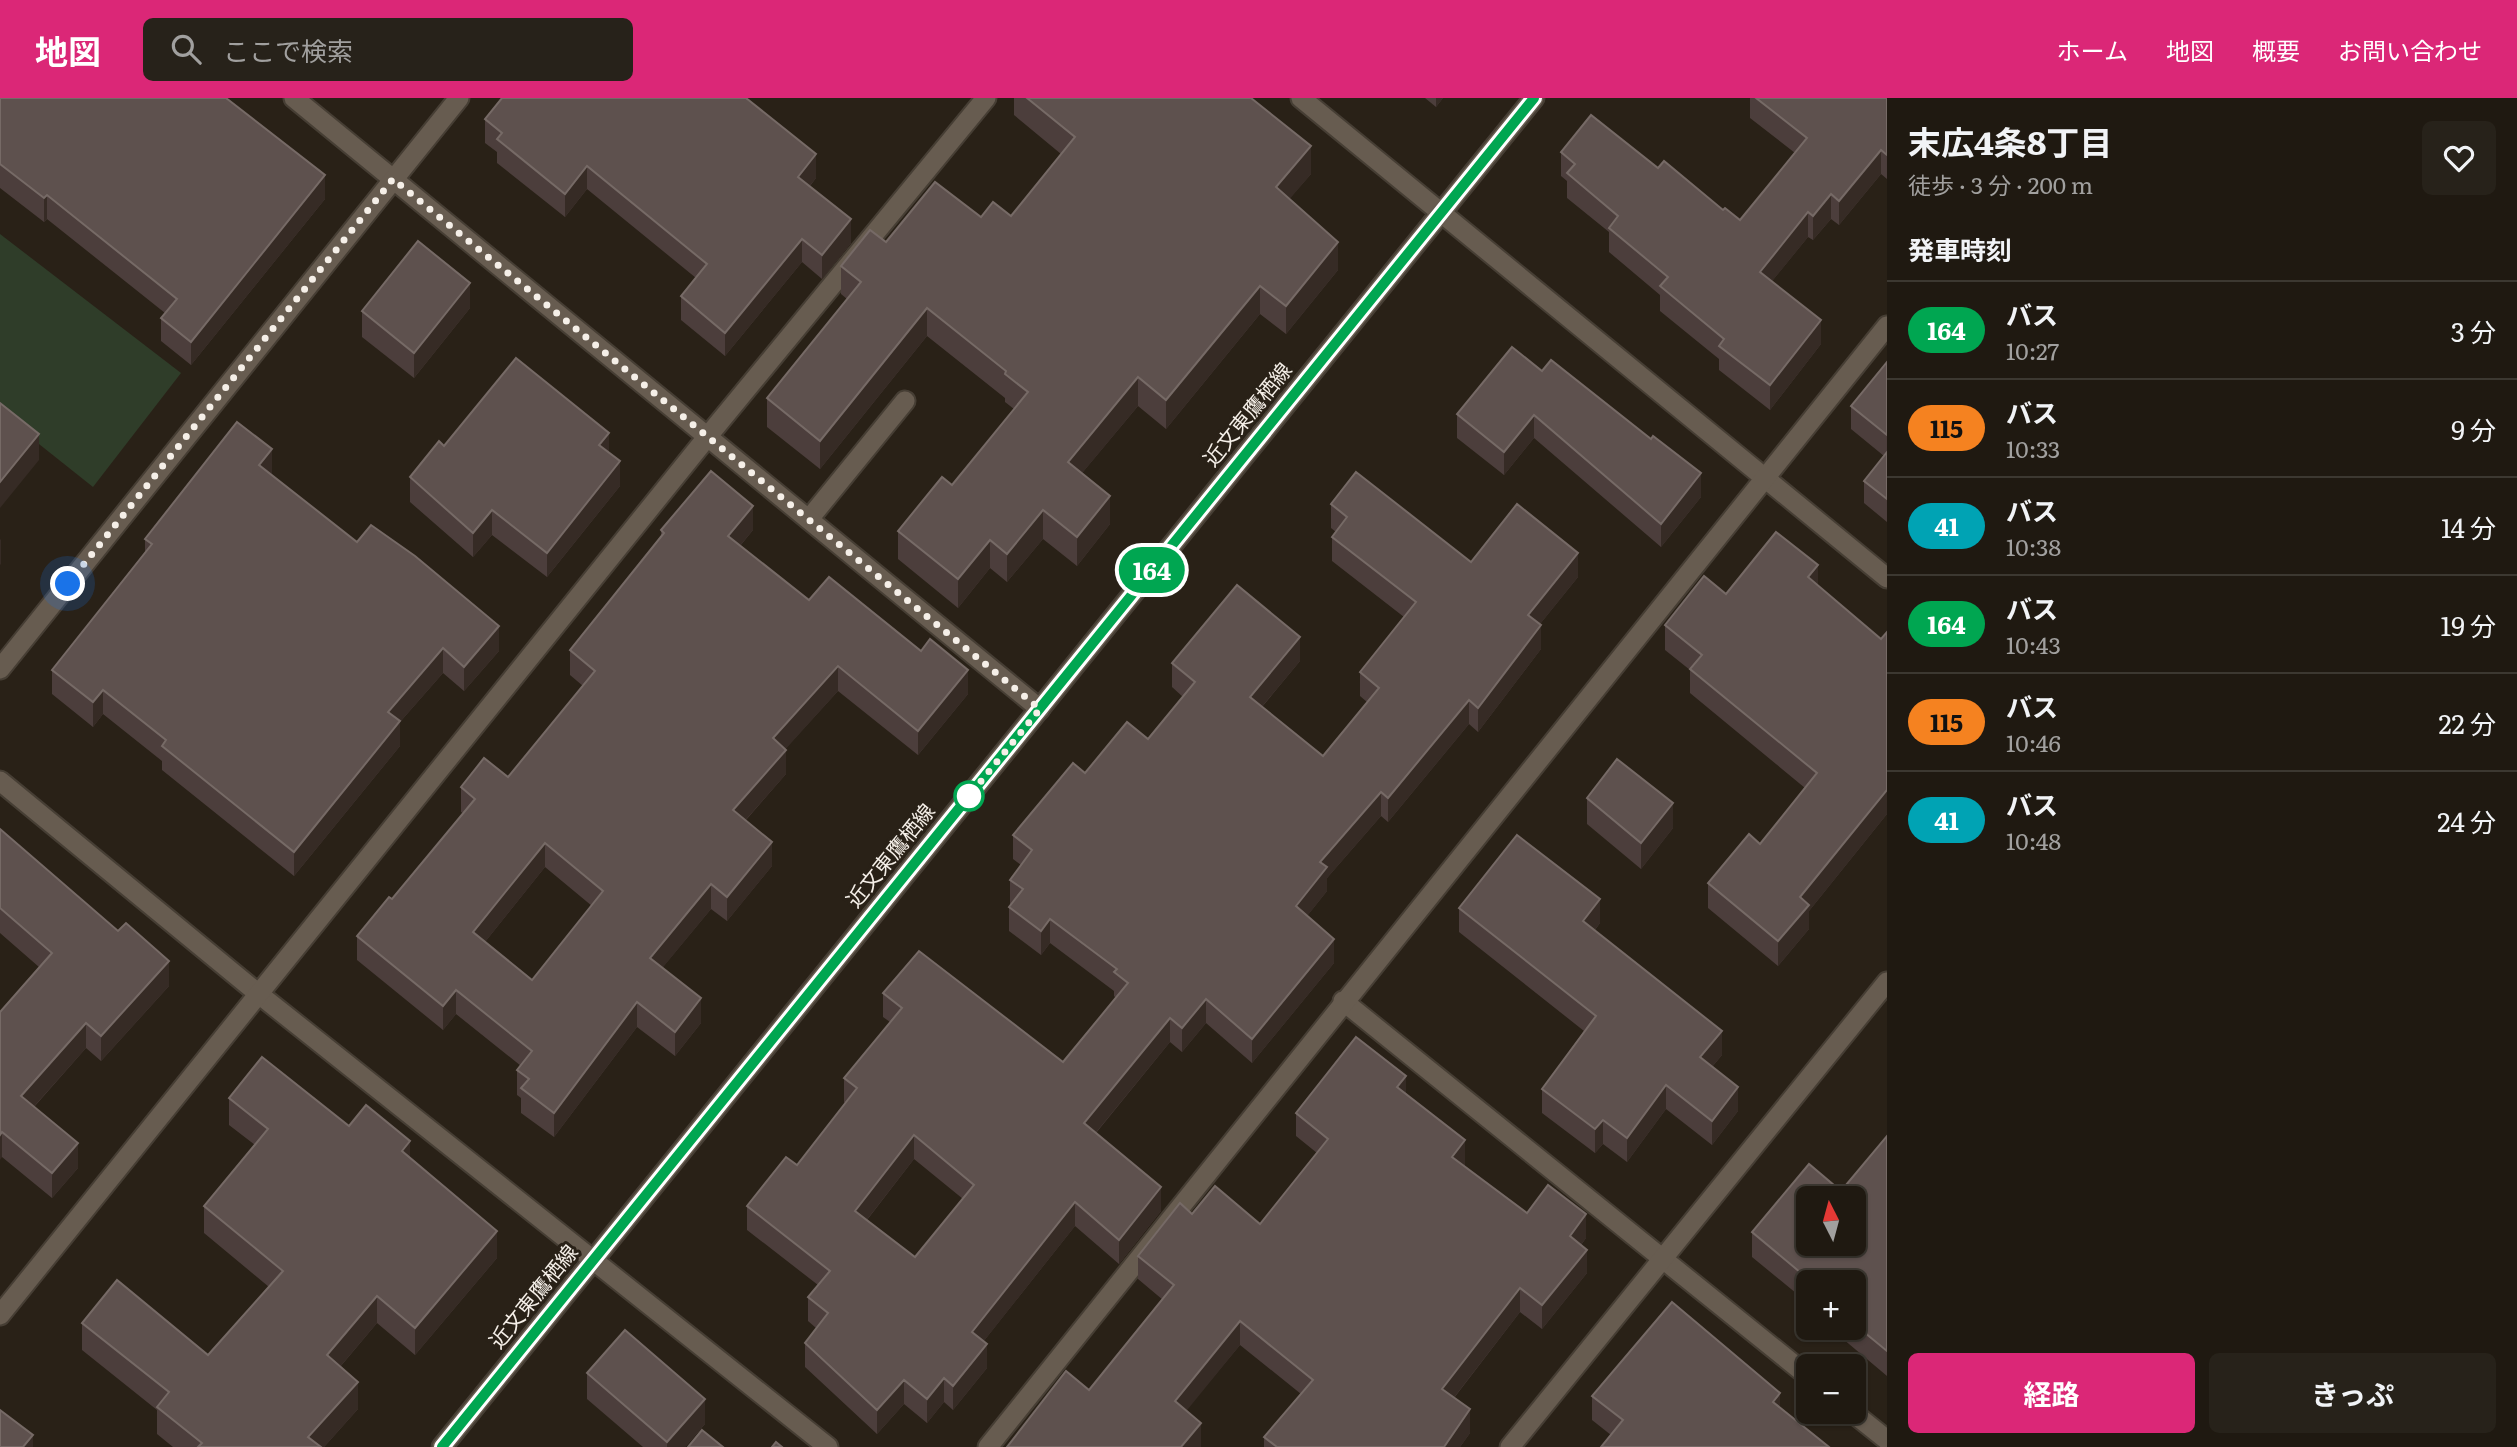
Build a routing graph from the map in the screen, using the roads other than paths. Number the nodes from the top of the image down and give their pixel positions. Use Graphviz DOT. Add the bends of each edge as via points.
graph roads {
  1 [pos="295,98"];
  2 [pos="459,98"];
  3 [pos="986,98"];
  4 [pos="1301,98"];
  5 [pos="1534,98"];
  6 [pos="393,179"];
  7 [pos="1441,213"];
  8 [pos="1887,326"];
  9 [pos="905,401"];
  10 [pos="708,436"];
  11 [pos="1764,478"];
  12 [pos="809,519"];
  13 [pos="1887,578"];
  14 [pos="0,669"];
  15 [pos="1040,709"];
  16 [pos="0,781"];
  17 [pos="1887,982"];
  18 [pos="260,995"];
  19 [pos="1343,1002"];
  20 [pos="1663,1259"];
  21 [pos="592,1262"];
  22 [pos="0,1315"];
  23 [pos="1796,1366"];
  24 [pos="1866,1423"];
  25 [pos="1887,1440"];
  26 [pos="442,1447"];
  27 [pos="828,1447"];
  28 [pos="988,1447"];
  29 [pos="1510,1447"];
  1 -- 6 [label="street"];
  2 -- 6 [label="street"];
  3 -- 10 [label="street"];
  4 -- 7 [label="street"];
  5 -- 7 [label="street, 近文東鷹栖線"];
  6 -- 10 [label="street"];
  6 -- 14 [label="street"];
  7 -- 11 [label="street"];
  7 -- 15 [label="street, 近文東鷹栖線"];
  8 -- 11 [label="street"];
  9 -- 12 [label="street"];
  10 -- 12 [label="street"];
  10 -- 18 [label="street"];
  11 -- 13 [label="street"];
  11 -- 19 [label="street"];
  12 -- 15 [label="street"];
  15 -- 21 [label="street, 近文東鷹栖線"];
  16 -- 18 [label="street"];
  17 -- 20 [label="street"];
  18 -- 21 [label="street"];
  18 -- 22 [label="street"];
  19 -- 20 [label="street"];
  19 -- 28 [label="street"];
  20 -- 23 [label="street"];
  20 -- 29 [label="street"];
  21 -- 26 [label="street, 近文東鷹栖線"];
  21 -- 27 [label="street"];
  24 -- 25 [label="street"];
}
